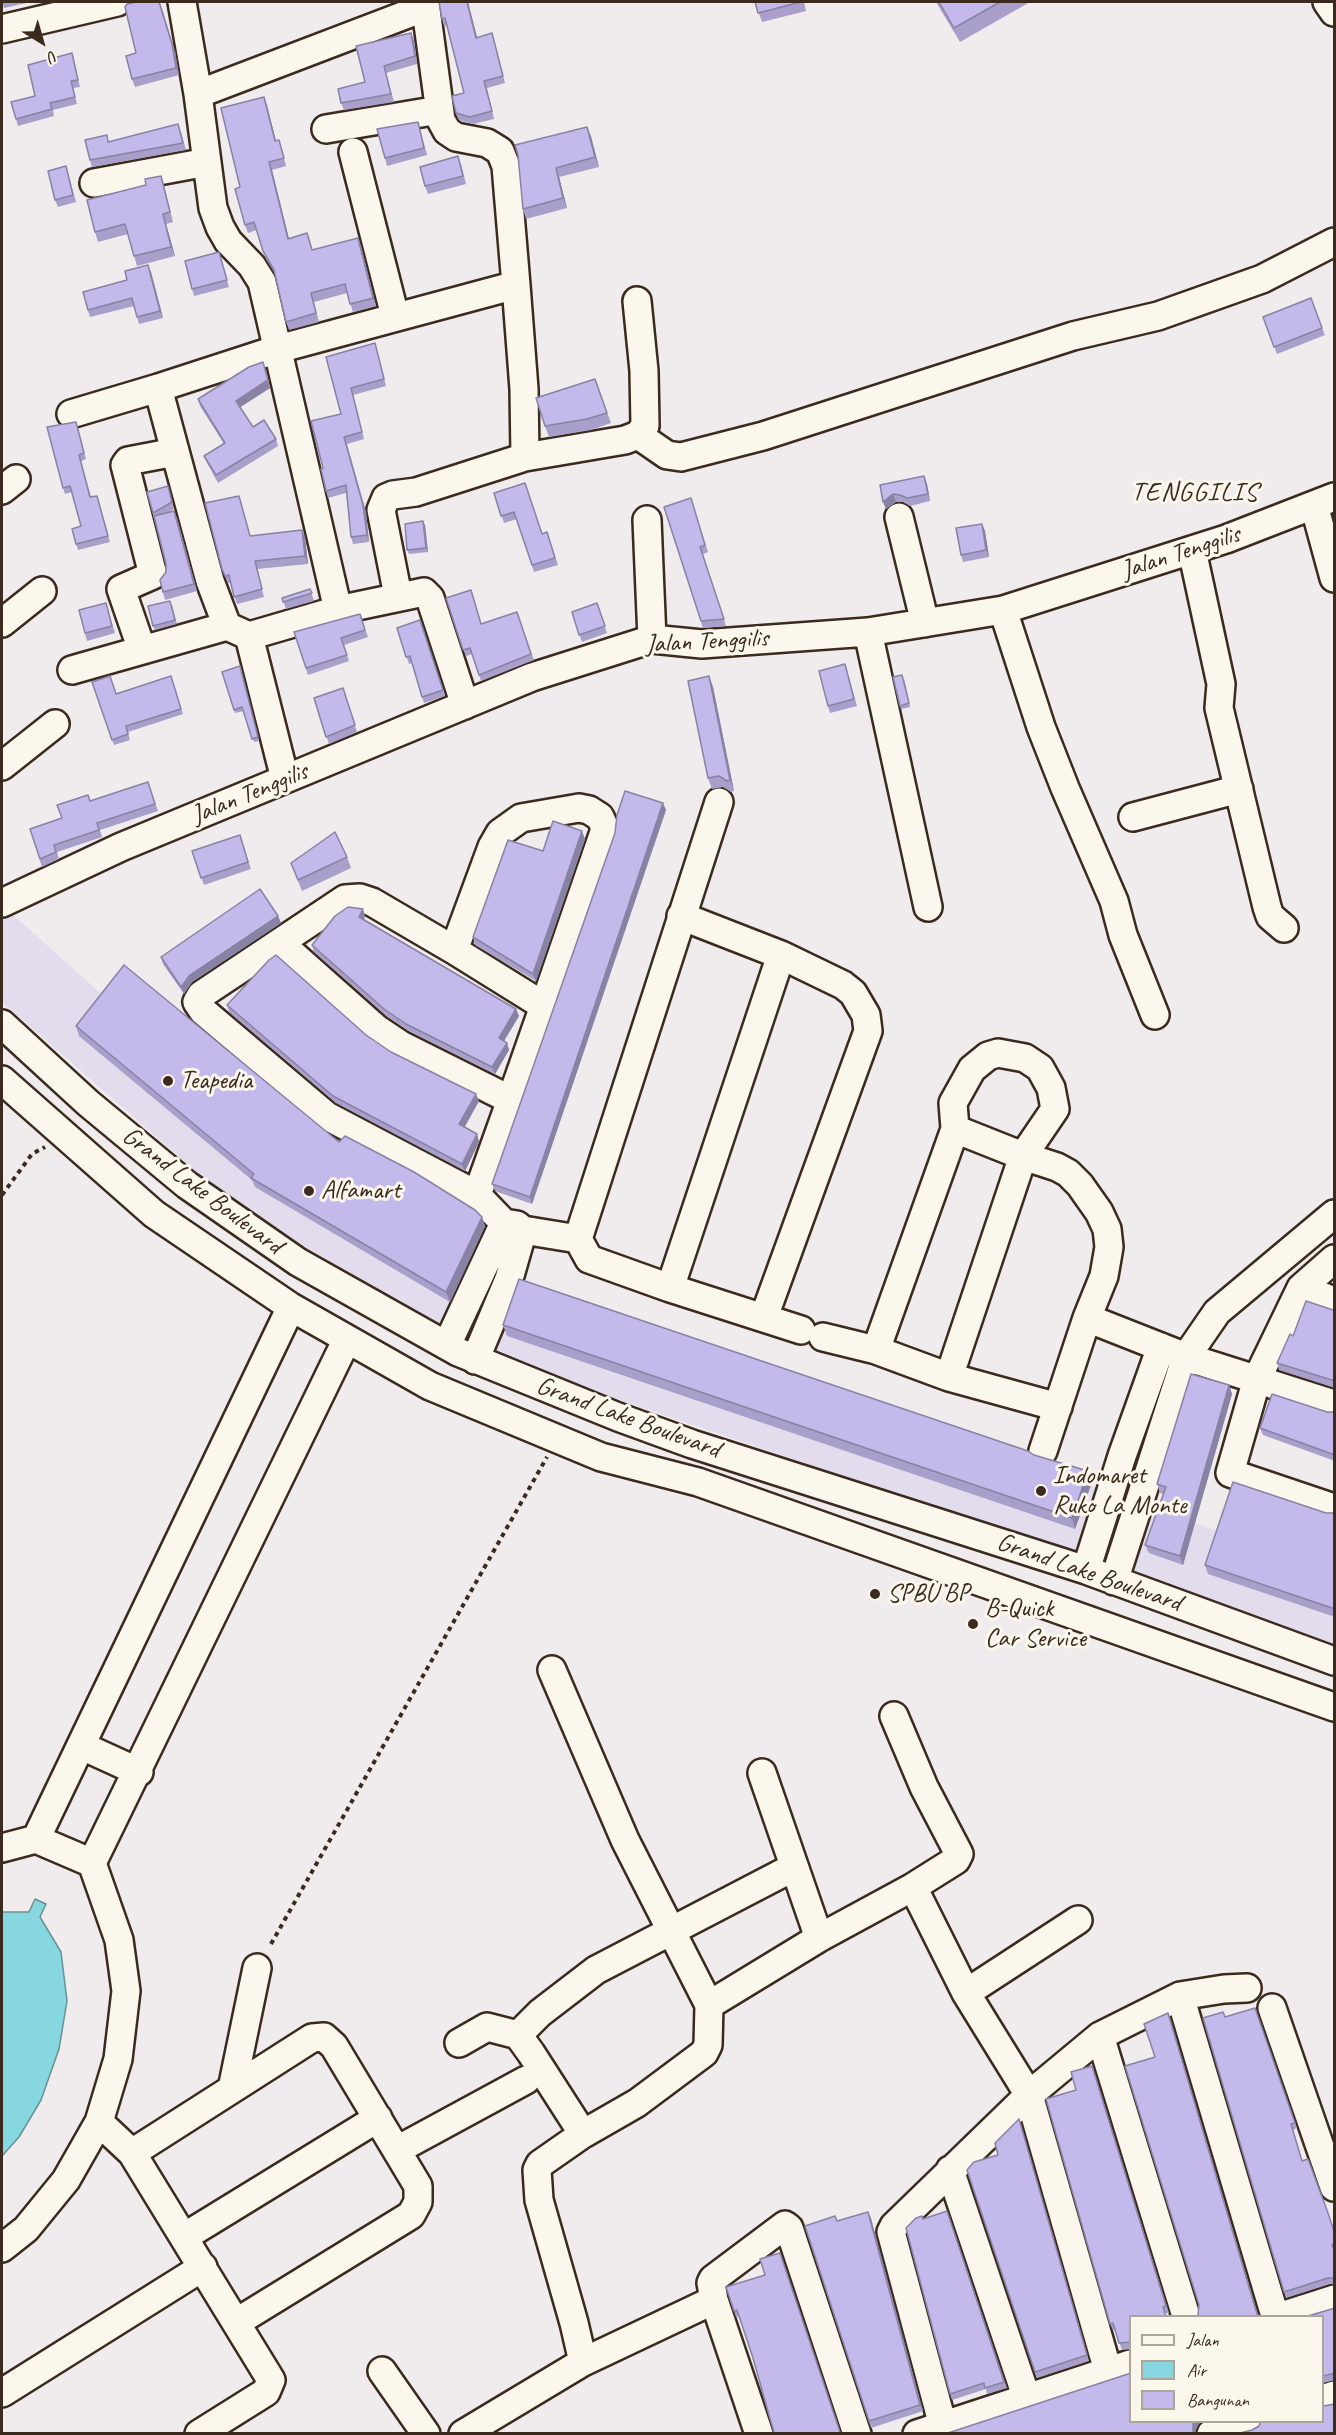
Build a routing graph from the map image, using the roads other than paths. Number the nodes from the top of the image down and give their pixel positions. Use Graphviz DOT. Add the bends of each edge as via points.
graph roads {
  1 [pos="117,2"];
  2 [pos="182,2"];
  3 [pos="1327,2"];
  4 [pos="426,4"];
  5 [pos="1335,12"];
  6 [pos="2,28"];
  7 [pos="198,94"];
  8 [pos="439,110"];
  9 [pos="326,129"];
  10 [pos="353,153"];
  11 [pos="207,162"];
  12 [pos="94,183"];
  13 [pos="1335,242"];
  14 [pos="516,285"];
  15 [pos="637,301"];
  16 [pos="395,316"];
  17 [pos="278,349"];
  18 [pos="158,388"];
  19 [pos="71,414"];
  20 [pos="638,435"];
  21 [pos="175,452"];
  22 [pos="525,457"];
  23 [pos="1324,501"];
  24 [pos="899,517"];
  25 [pos="647,520"];
  26 [pos="1192,550"];
  27 [pos="1335,578"];
  28 [pos="42,591"];
  29 [pos="399,596"];
  30 [pos="338,610"];
  31 [pos="1003,610"];
  32 [pos="2,623"];
  33 [pos="925,623"];
  34 [pos="238,631"];
  35 [pos="868,632"];
  36 [pos="652,639"];
  37 [pos="142,650"];
  38 [pos="72,670"];
  39 [pos="465,705"];
  40 [pos="55,724"];
  41 [pos="2,766"];
  42 [pos="285,779"];
  43 [pos="1239,789"];
  44 [pos="719,802"];
  45 [pos="1133,817"];
  46 [pos="2,903"];
  47 [pos="928,907"];
  48 [pos="681,916"];
  49 [pos="1284,928"];
  50 [pos="280,943"];
  51 [pos="454,950"];
  52 [pos="781,955"];
  53 [pos="544,1006"];
  54 [pos="1155,1015"];
  55 [pos="2,1024"];
  56 [pos="2,1080"];
  57 [pos="511,1100"];
  58 [pos="88,1103"];
  59 [pos="954,1129"];
  60 [pos="64,1135"];
  61 [pos="1023,1156"];
  62 [pos="477,1195"];
  63 [pos="1335,1214"];
  64 [pos="513,1226"];
  65 [pos="578,1239"];
  66 [pos="1335,1259"];
  67 [pos="670,1288"];
  68 [pos="1301,1288"];
  69 [pos="1335,1300"];
  70 [pos="291,1307"];
  71 [pos="764,1317"];
  72 [pos="1087,1318"];
  73 [pos="347,1339"];
  74 [pos="447,1346"];
  75 [pos="1161,1347"];
  76 [pos="876,1350"];
  77 [pos="1186,1357"];
  78 [pos="476,1360"];
  79 [pos="949,1377"];
  80 [pos="1257,1378"];
  81 [pos="1335,1404"];
  82 [pos="1058,1407"];
  83 [pos="1042,1451"];
  84 [pos="1122,1456"];
  85 [pos="1152,1466"];
  86 [pos="1335,1508"];
  87 [pos="1086,1570"];
  88 [pos="1114,1581"];
  89 [pos="1335,1661"];
  90 [pos="552,1670"];
  91 [pos="1335,1707"];
  92 [pos="894,1716"];
  93 [pos="82,1746"];
  94 [pos="139,1772"];
  95 [pos="762,1773"];
  96 [pos="36,1839"];
  97 [pos="2,1848"];
  98 [pos="92,1863"];
  99 [pos="794,1867"];
  100 [pos="913,1887"];
  101 [pos="1078,1920"];
  102 [pos="670,1930"];
  103 [pos="819,1938"];
  104 [pos="257,1968"];
  105 [pos="1247,1988"];
  106 [pos="966,1993"];
  107 [pos="1180,1996"];
  108 [pos="709,2005"];
  109 [pos="1272,2008"];
  110 [pos="518,2035"];
  111 [pos="1100,2036"];
  112 [pos="459,2043"];
  113 [pos="526,2080"];
  114 [pos="232,2089"];
  115 [pos="1029,2095"];
  116 [pos="378,2118"];
  117 [pos="99,2122"];
  118 [pos="583,2134"];
  119 [pos="397,2150"];
  120 [pos="132,2152"];
  121 [pos="950,2170"];
  122 [pos="1335,2187"];
  123 [pos="184,2237"];
  124 [pos="2,2248"];
  125 [pos="202,2267"];
  126 [pos="1335,2299"];
  127 [pos="714,2300"];
  128 [pos="1186,2315"];
  129 [pos="1275,2315"];
  130 [pos="1284,2315"];
  131 [pos="237,2322"];
  132 [pos="583,2362"];
  133 [pos="1119,2367"];
  134 [pos="382,2371"];
  135 [pos="2,2393"];
  136 [pos="1026,2399"];
  137 [pos="1244,2423"];
  138 [pos="943,2426"];
  139 [pos="199,2433"];
  140 [pos="426,2433"];
  141 [pos="463,2433"];
  142 [pos="759,2433"];
  143 [pos="857,2433"];
  144 [pos="917,2433"];
  145 [pos="1211,2433"];
  1 -- 6 [label="street"];
  2 -- 7 [label="street"];
  3 -- 5 [label="street"];
  4 -- 7 [label="street"];
  4 -- 8 [label="street"];
  7 -- 11 [label="street"];
  8 -- 9 [label="street"];
  8 -- 14 [label="street" via="447,131 456,137 487,143 500,152 506,166"];
  10 -- 16 [label="street"];
  11 -- 12 [label="street"];
  11 -- 17 [label="street" via="213,208 220,227 262,282"];
  13 -- 20 [label="street" via="1262,279 1158,316 1073,336 763,436 681,457 667,455"];
  14 -- 16 [label="street"];
  14 -- 22 [label="street"];
  15 -- 20 [label="street" via="645,415 645,426"];
  16 -- 17 [label="street"];
  17 -- 18 [label="street"];
  17 -- 30 [label="street"];
  18 -- 19 [label="street"];
  18 -- 21 [label="street"];
  20 -- 22 [label="street"];
  21 -- 34 [label="street" via="210,581"];
  21 -- 37 [label="street" via="128,461 125,465 153,575 121,589"];
  22 -- 29 [label="street" via="386,498 381,510"];
  23 -- 26 [label="street, Jalan Tenggilis"];
  23 -- 27 [label="street"];
  24 -- 33 [label="street"];
  25 -- 36 [label="street"];
  26 -- 31 [label="street, Jalan Tenggilis"];
  26 -- 43 [label="street" via="1221,684 1219,708"];
  28 -- 32 [label="street"];
  29 -- 30 [label="street"];
  29 -- 39 [label="street" via="420,591 427,594"];
  30 -- 34 [label="street"];
  31 -- 33 [label="street, Jalan Tenggilis"];
  31 -- 54 [label="street" via="1041,727 1112,894 1123,935"];
  33 -- 35 [label="street, Jalan Tenggilis"];
  34 -- 37 [label="street"];
  34 -- 42 [label="street"];
  35 -- 36 [label="street, Jalan Tenggilis" via="702,645"];
  35 -- 47 [label="street"];
  36 -- 39 [label="street, Jalan Tenggilis" via="532,677"];
  37 -- 38 [label="street"];
  39 -- 42 [label="street, Jalan Tenggilis"];
  40 -- 41 [label="street"];
  42 -- 46 [label="street, Jalan Tenggilis" via="121,847"];
  43 -- 45 [label="street"];
  43 -- 49 [label="street" via="1270,916"];
  44 -- 48 [label="street"];
  48 -- 52 [label="street"];
  48 -- 65 [label="street"];
  50 -- 51 [label="street" via="345,899 360,898"];
  50 -- 57 [label="street" via="377,1029"];
  50 -- 62 [label="street" via="201,995 197,1002 203,1011 327,1116"];
  51 -- 53 [label="street"];
  51 -- 53 [label="street" via="500,834 521,818 579,808 589,810 600,817 605,828"];
  52 -- 67 [label="street"];
  52 -- 71 [label="street" via="853,993 866,1015 868,1032"];
  53 -- 57 [label="street"];
  55 -- 58 [label="street, Grand Lake Boulevard"];
  56 -- 60 [label="street, Grand Lake Boulevard"];
  57 -- 62 [label="street"];
  58 -- 60 [label="street"];
  58 -- 74 [label="street, Grand Lake Boulevard" via="187,1185 298,1262"];
  59 -- 61 [label="street"];
  59 -- 61 [label="street" via="953,1103 972,1069 998,1053 1025,1058 1040,1068 1051,1088 1054,1109"];
  59 -- 76 [label="street"];
  60 -- 70 [label="street, Grand Lake Boulevard" via="154,1214"];
  61 -- 72 [label="street" via="1068,1173 1099,1212 1107,1229 1109,1248 1104,1276"];
  61 -- 79 [label="street"];
  62 -- 64 [label="street"];
  63 -- 77 [label="street" via="1217,1312"];
  64 -- 65 [label="street"];
  64 -- 74 [label="street"];
  64 -- 78 [label="street" via="509,1278"];
  65 -- 67 [label="street" via="589,1258"];
  66 -- 68 [label="street"];
  67 -- 71 [label="street"];
  68 -- 69 [label="street"];
  68 -- 80 [label="street"];
  70 -- 73 [label="street, Grand Lake Boulevard"];
  70 -- 93 [label="street"];
  71 -- 76 [label="street"];
  72 -- 75 [label="street"];
  72 -- 82 [label="street"];
  73 -- 91 [label="street, Grand Lake Boulevard" via="430,1386 601,1456 698,1482"];
  73 -- 94 [label="street"];
  74 -- 78 [label="street, Grand Lake Boulevard"];
  75 -- 77 [label="street"];
  75 -- 84 [label="street"];
  76 -- 79 [label="street"];
  77 -- 80 [label="street"];
  77 -- 85 [label="street"];
  78 -- 87 [label="street, Grand Lake Boulevard" via="692,1444"];
  79 -- 82 [label="street"];
  80 -- 81 [label="street"];
  80 -- 86 [label="street" via="1226,1482"];
  82 -- 83 [label="street"];
  84 -- 85 [label="street"];
  84 -- 87 [label="street"];
  85 -- 88 [label="street"];
  87 -- 88 [label="street, Grand Lake Boulevard"];
  88 -- 89 [label="street, Grand Lake Boulevard"];
  90 -- 102 [label="street" via="625,1840"];
  92 -- 100 [label="street" via="924,1787 959,1854 956,1860"];
  93 -- 94 [label="street"];
  93 -- 96 [label="street"];
  94 -- 98 [label="street"];
  95 -- 99 [label="street"];
  96 -- 97 [label="street"];
  96 -- 98 [label="street"];
  98 -- 117 [label="street" via="119,1940 126,1991 118,2059"];
  99 -- 102 [label="street"];
  99 -- 103 [label="street"];
  100 -- 103 [label="street"];
  100 -- 106 [label="street"];
  101 -- 106 [label="street"];
  102 -- 108 [label="street"];
  102 -- 110 [label="street" via="588,1976"];
  103 -- 108 [label="street"];
  104 -- 114 [label="street"];
  105 -- 107 [label="street"];
  106 -- 115 [label="street"];
  107 -- 111 [label="street"];
  107 -- 129 [label="street"];
  108 -- 118 [label="street" via="708,2045 704,2053 637,2103"];
  109 -- 122 [label="street"];
  110 -- 112 [label="street" via="487,2027"];
  110 -- 118 [label="street"];
  111 -- 115 [label="street"];
  111 -- 128 [label="street"];
  113 -- 119 [label="street"];
  114 -- 116 [label="street" via="312,2038 324,2037 334,2046"];
  114 -- 120 [label="street"];
  115 -- 121 [label="street"];
  115 -- 133 [label="street"];
  116 -- 119 [label="street"];
  116 -- 123 [label="street"];
  117 -- 120 [label="street"];
  117 -- 124 [label="street" via="66,2180 26,2229"];
  118 -- 132 [label="street" via="551,2154 537,2170 539,2200"];
  119 -- 131 [label="street" via="418,2186 418,2202 411,2215"];
  120 -- 123 [label="street"];
  121 -- 136 [label="street"];
  121 -- 138 [label="street" via="891,2232"];
  123 -- 125 [label="street"];
  125 -- 131 [label="street"];
  125 -- 135 [label="street"];
  126 -- 130 [label="street"];
  127 -- 132 [label="street"];
  127 -- 142 [label="street"];
  127 -- 143 [label="street" via="712,2279 788,2226"];
  131 -- 139 [label="street" via="271,2380 266,2392"];
  132 -- 141 [label="street"];
  133 -- 136 [label="street"];
  134 -- 140 [label="street"];
  136 -- 138 [label="street"];
  137 -- 145 [label="street"];
  138 -- 144 [label="street"];
}
